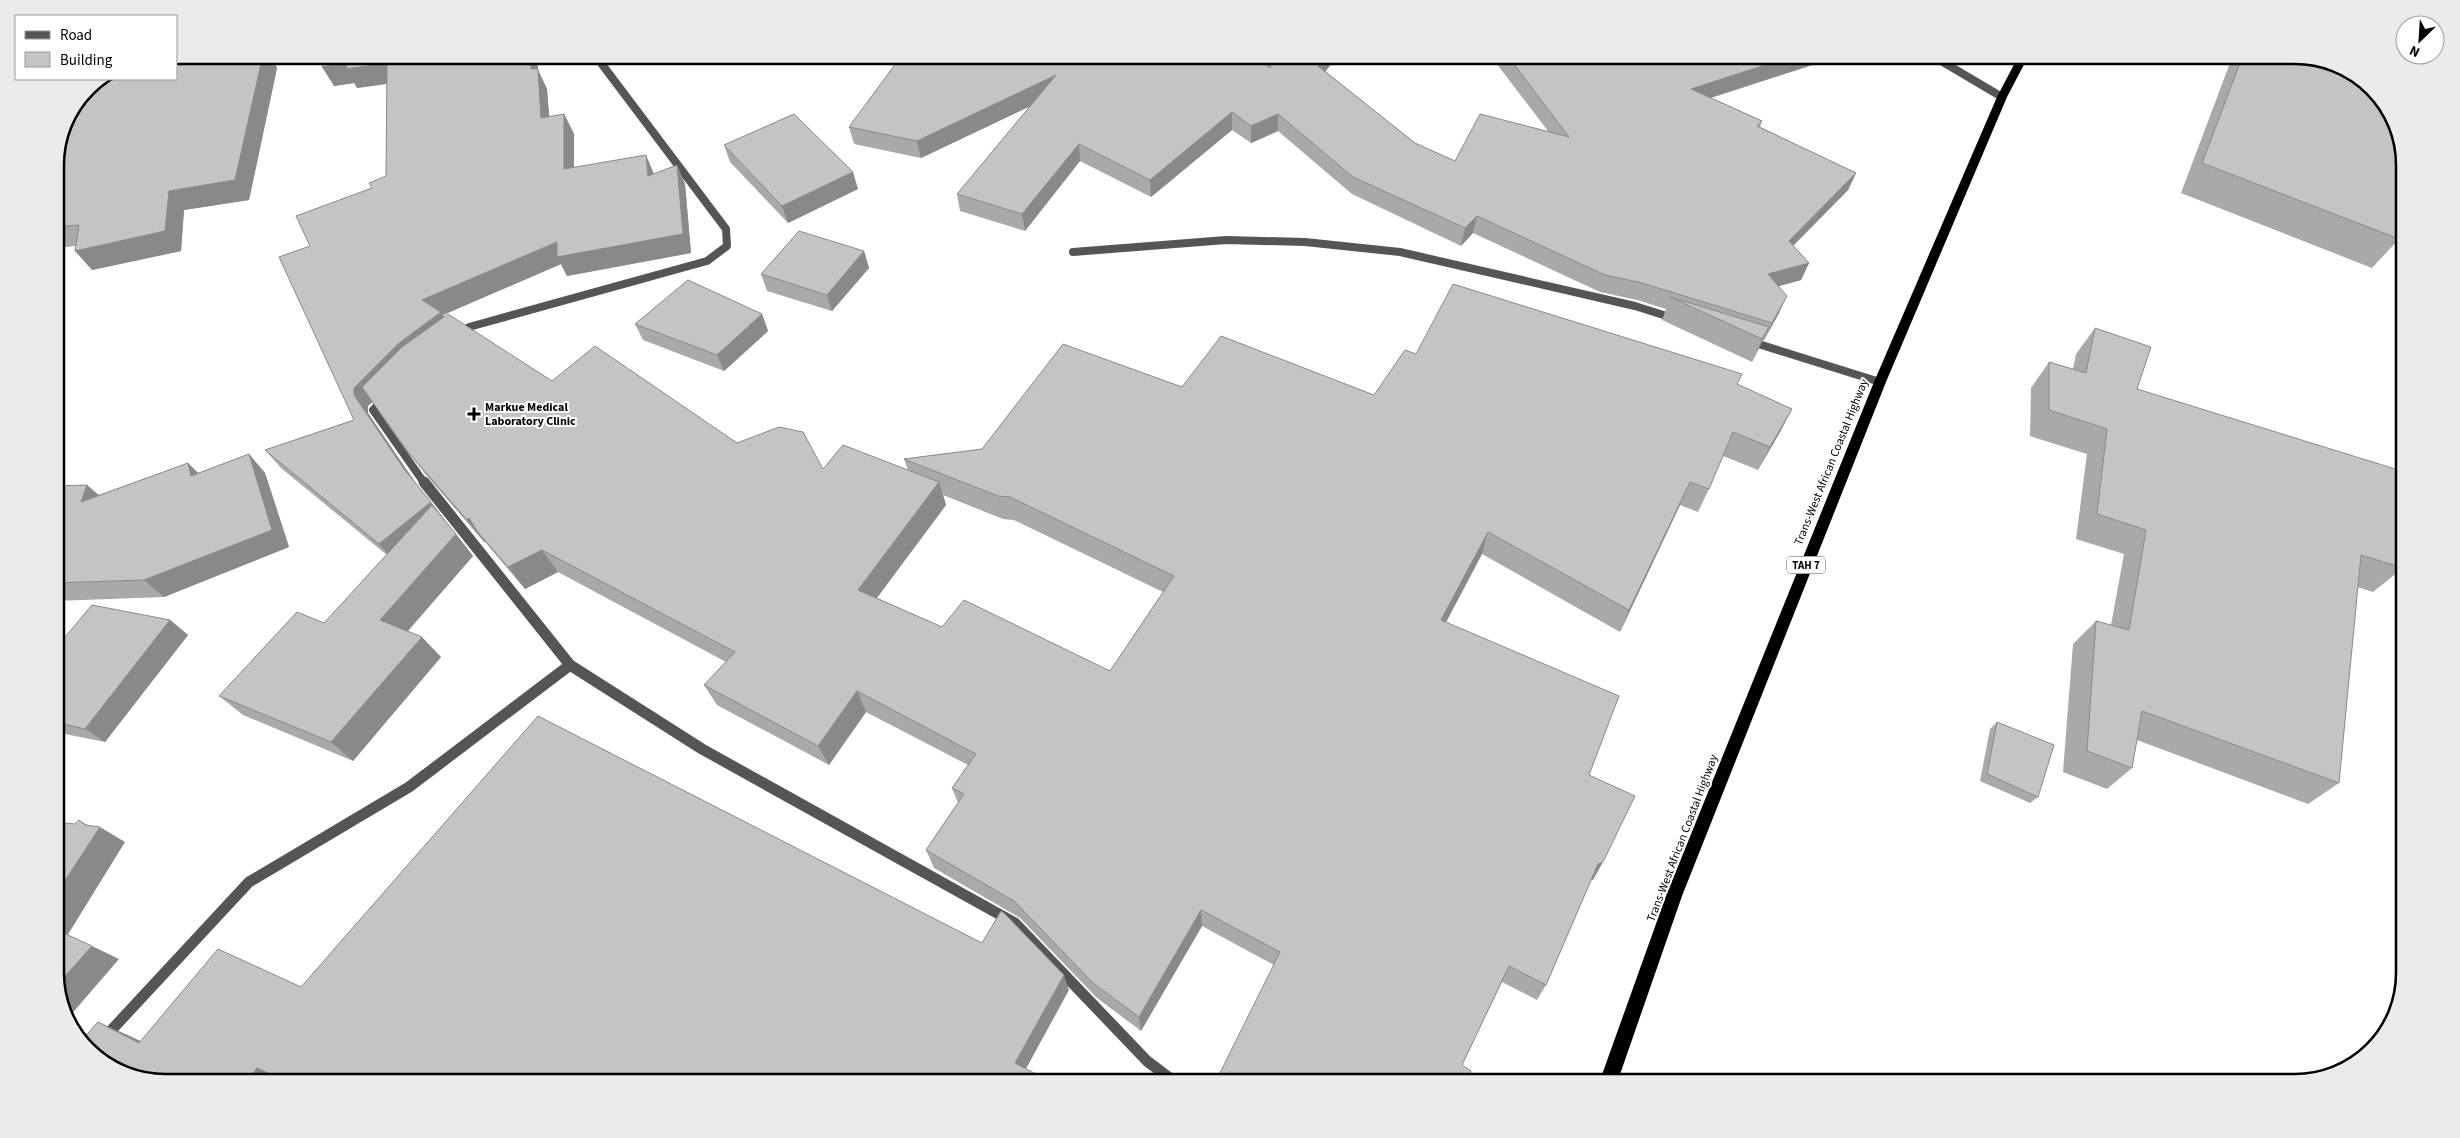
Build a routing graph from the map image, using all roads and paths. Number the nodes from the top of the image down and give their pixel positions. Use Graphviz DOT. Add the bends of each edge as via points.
graph roads {
  1 [pos="602,64"];
  2 [pos="1946,64"];
  3 [pos="2019,64"];
  4 [pos="2002,97"];
  5 [pos="1073,252"];
  6 [pos="1682,321"];
  7 [pos="1738,338"];
  8 [pos="454,339"];
  9 [pos="1880,382"];
  10 [pos="394,388"];
  11 [pos="570,665"];
  12 [pos="96,1047"];
  13 [pos="1165,1074"];
  14 [pos="1611,1074"];
  1 -- 8 [label="street" via="726,230 727,246 707,261 469,327"];
  2 -- 4 [label="street"];
  3 -- 4 [label="highway, Trans-West African Coastal Highway / TAH 7"];
  4 -- 9 [label="highway, Trans-West African Coastal Highway / TAH 7"];
  5 -- 6 [label="street" via="1226,240 1305,242 1400,252 1635,306"];
  7 -- 9 [label="street"];
  9 -- 14 [label="highway, Trans-West African Coastal Highway / TAH 7" via="1674,896"];
  10 -- 11 [label="street" via="373,410 412,467"];
  11 -- 12 [label="street" via="409,787 249,882"];
  11 -- 13 [label="street" via="702,749 1015,922 1148,1061"];
}
